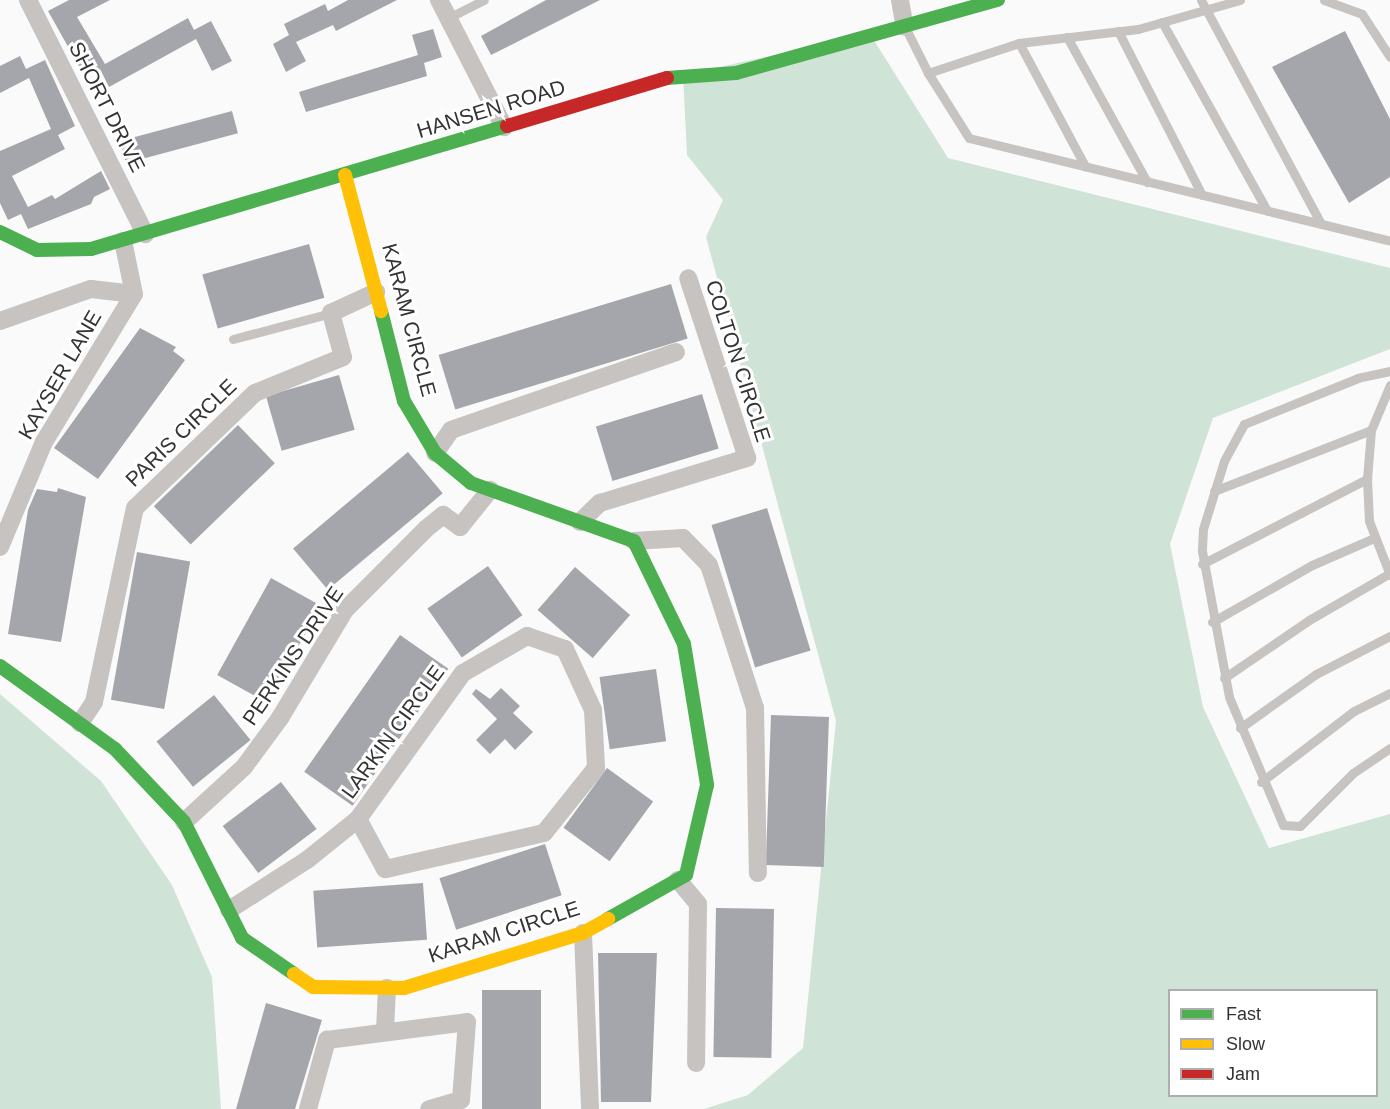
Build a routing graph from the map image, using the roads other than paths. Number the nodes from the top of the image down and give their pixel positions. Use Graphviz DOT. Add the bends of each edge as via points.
graph roads {
  1 [pos="28,0"];
  2 [pos="439,0"];
  3 [pos="484,0"];
  4 [pos="900,0"];
  5 [pos="998,0"];
  6 [pos="1201,0"];
  7 [pos="1240,0"];
  8 [pos="1323,0"];
  9 [pos="1205,10"];
  10 [pos="448,18"];
  11 [pos="1162,22"];
  12 [pos="905,27"];
  13 [pos="1118,31"];
  14 [pos="1067,37"];
  15 [pos="1019,43"];
  16 [pos="1390,57"];
  17 [pos="928,73"];
  18 [pos="504,127"];
  19 [pos="1085,166"];
  20 [pos="345,175"];
  21 [pos="1147,182"];
  22 [pos="1202,195"];
  23 [pos="1267,211"];
  24 [pos="1321,224"];
  25 [pos="0,232"];
  26 [pos="145,234"];
  27 [pos="123,241"];
  28 [pos="1390,242"];
  29 [pos="688,278"];
  30 [pos="376,292"];
  31 [pos="134,294"];
  32 [pos="331,313"];
  33 [pos="0,321"];
  34 [pos="233,339"];
  35 [pos="676,352"];
  36 [pos="1390,371"];
  37 [pos="1390,385"];
  38 [pos="1371,430"];
  39 [pos="435,453"];
  40 [pos="1367,479"];
  41 [pos="490,490"];
  42 [pos="1214,491"];
  43 [pos="580,522"];
  44 [pos="1374,538"];
  45 [pos="634,541"];
  46 [pos="0,547"];
  47 [pos="1202,564"];
  48 [pos="1390,574"];
  49 [pos="1212,622"];
  50 [pos="1390,636"];
  51 [pos="0,666"];
  52 [pos="1224,678"];
  53 [pos="1390,693"];
  54 [pos="80,723"];
  55 [pos="1240,728"];
  56 [pos="1390,748"];
  57 [pos="1261,782"];
  58 [pos="358,819"];
  59 [pos="184,822"];
  60 [pos="758,873"];
  61 [pos="678,880"];
  62 [pos="229,910"];
  63 [pos="584,933"];
  64 [pos="387,988"];
  65 [pos="385,1030"];
  66 [pos="696,1063"];
  67 [pos="590,1108"];
  68 [pos="308,1109"];
  69 [pos="429,1109"];
  1 -- 26 [label="street, SHORT DRIVE"];
  2 -- 10 [label="street"];
  3 -- 10 [label="lane"];
  4 -- 12 [label="street"];
  5 -- 12 [label="street, HANSEN ROAD"];
  6 -- 9 [label="lane"];
  7 -- 9 [label="lane"];
  8 -- 16 [label="lane" via="1362,14"];
  9 -- 11 [label="lane"];
  9 -- 24 [label="lane"];
  10 -- 18 [label="street"];
  11 -- 13 [label="lane"];
  11 -- 23 [label="lane"];
  12 -- 17 [label="lane"];
  12 -- 18 [label="street, HANSEN ROAD" via="736,73 671,77"];
  13 -- 14 [label="lane"];
  13 -- 22 [label="lane"];
  14 -- 15 [label="lane"];
  14 -- 21 [label="lane"];
  15 -- 17 [label="lane"];
  15 -- 19 [label="lane"];
  17 -- 19 [label="lane" via="969,138"];
  18 -- 20 [label="street, HANSEN ROAD"];
  19 -- 21 [label="lane"];
  20 -- 26 [label="street, HANSEN ROAD"];
  20 -- 30 [label="street, KARAM CIRCLE"];
  21 -- 22 [label="lane"];
  22 -- 23 [label="lane"];
  23 -- 24 [label="lane"];
  24 -- 28 [label="lane"];
  25 -- 27 [label="street, HANSEN ROAD" via="24,246 54,252"];
  26 -- 27 [label="street, HANSEN ROAD"];
  27 -- 31 [label="street"];
  29 -- 43 [label="street, COLTON CIRCLE" via="747,458 600,503"];
  30 -- 32 [label="street"];
  30 -- 39 [label="street, KARAM CIRCLE" via="404,401"];
  31 -- 33 [label="street" via="91,289"];
  31 -- 46 [label="street, KAYSER LANE" via="44,442"];
  32 -- 34 [label="lane"];
  32 -- 54 [label="street, PARIS CIRCLE" via="343,357 255,393 135,508 94,702"];
  35 -- 39 [label="street" via="451,430"];
  36 -- 42 [label="lane" via="1244,424 1234,435"];
  37 -- 38 [label="lane"];
  38 -- 40 [label="lane"];
  38 -- 42 [label="lane"];
  39 -- 41 [label="street, KARAM CIRCLE" via="471,483"];
  40 -- 44 [label="lane"];
  40 -- 47 [label="lane"];
  41 -- 43 [label="street, KARAM CIRCLE"];
  41 -- 59 [label="street, PERKINS DRIVE" via="460,527 443,515 427,528 345,610 280,718 244,767"];
  42 -- 47 [label="lane" via="1203,529"];
  43 -- 45 [label="street, KARAM CIRCLE"];
  44 -- 48 [label="lane"];
  44 -- 49 [label="lane" via="1312,565"];
  45 -- 60 [label="street" via="683,538 709,565 755,708"];
  45 -- 61 [label="street" via="684,644 707,785 686,875"];
  47 -- 49 [label="lane"];
  48 -- 52 [label="lane" via="1309,620"];
  49 -- 52 [label="lane"];
  50 -- 55 [label="lane" via="1316,674"];
  51 -- 54 [label="street, KARAM CIRCLE"];
  52 -- 55 [label="lane"];
  53 -- 57 [label="lane" via="1354,711"];
  54 -- 59 [label="street, KARAM CIRCLE" via="115,749"];
  55 -- 57 [label="lane"];
  56 -- 57 [label="lane" via="1353,773 1294,829 1283,825"];
  58 -- 58 [label="street, LARKIN CIRCLE" via="462,673 527,636 565,649 593,710 596,768 544,833 385,869"];
  58 -- 62 [label="street, LARKIN CIRCLE" via="307,860"];
  59 -- 62 [label="street, KARAM CIRCLE"];
  61 -- 63 [label="street, KARAM CIRCLE"];
  61 -- 66 [label="street" via="698,904"];
  62 -- 64 [label="street, KARAM CIRCLE" via="242,938 314,987"];
  63 -- 64 [label="street, KARAM CIRCLE" via="404,988"];
  63 -- 67 [label="street"];
  64 -- 65 [label="street"];
  65 -- 68 [label="street" via="327,1040"];
  65 -- 69 [label="street" via="467,1022 461,1100"];
}
